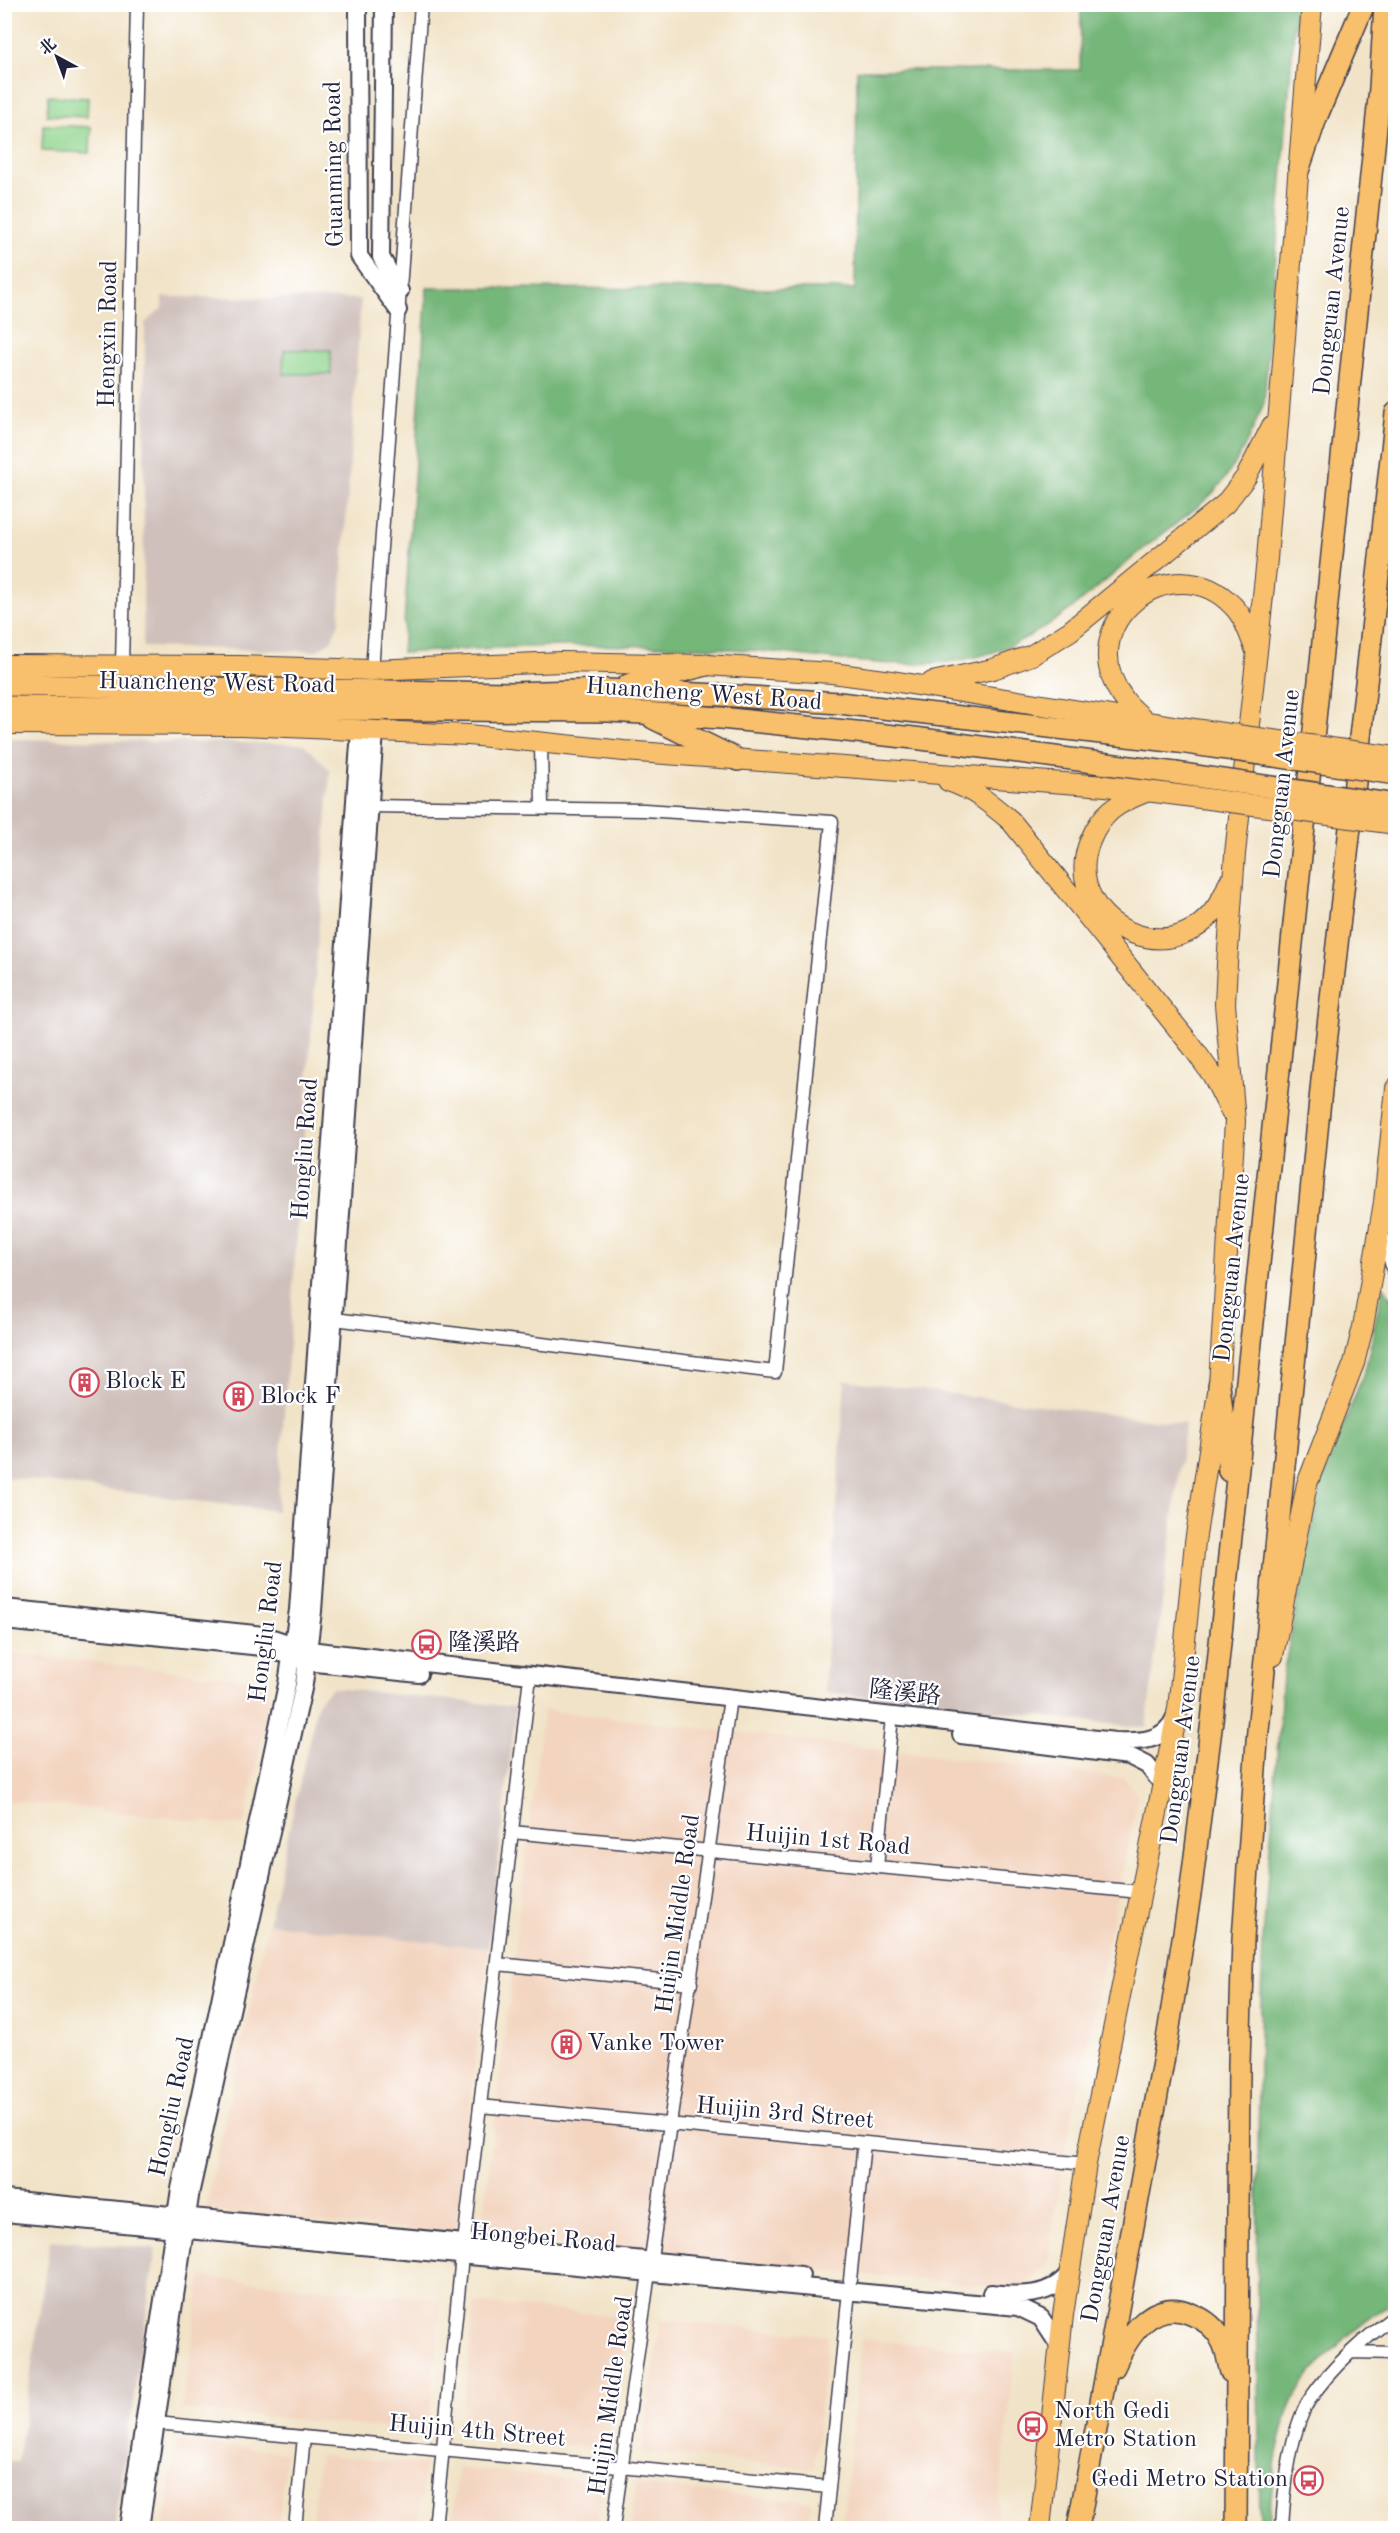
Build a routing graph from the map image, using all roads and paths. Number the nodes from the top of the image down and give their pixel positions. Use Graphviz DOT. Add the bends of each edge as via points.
graph roads {
  1 [pos="137,4"];
  2 [pos="358,4"];
  3 [pos="384,4"];
  4 [pos="421,4"];
  5 [pos="1312,4"];
  6 [pos="1364,4"];
  7 [pos="1385,4"];
  8 [pos="1299,168"];
  9 [pos="400,291"];
  10 [pos="398,310"];
  11 [pos="1280,407"];
  12 [pos="1395,413"];
  13 [pos="1257,653"];
  14 [pos="4,665"];
  15 [pos="122,665"];
  16 [pos="705,665"];
  17 [pos="372,670"];
  18 [pos="4,685"];
  19 [pos="919,685"];
  20 [pos="606,690"];
  21 [pos="4,707"];
  22 [pos="645,713"];
  23 [pos="1147,722"];
  24 [pos="4,724"];
  25 [pos="367,730"];
  26 [pos="1180,734"];
  27 [pos="541,742"];
  28 [pos="1395,757"];
  29 [pos="738,760"];
  30 [pos="928,774"];
  31 [pos="1395,774"];
  32 [pos="1149,791"];
  33 [pos="1395,805"];
  34 [pos="369,806"];
  35 [pos="542,807"];
  36 [pos="1395,824"];
  37 [pos="1234,866"];
  38 [pos="1395,1092"];
  39 [pos="1235,1121"];
  40 [pos="1381,1217"];
  41 [pos="1395,1280"];
  42 [pos="334,1319"];
  43 [pos="1219,1386"];
  44 [pos="1233,1512"];
  45 [pos="4,1608"];
  46 [pos="4,1621"];
  47 [pos="300,1653"];
  48 [pos="529,1685"];
  49 [pos="729,1703"];
  50 [pos="1178,1709"];
  51 [pos="891,1727"];
  52 [pos="1257,1741"];
  53 [pos="1164,1786"];
  54 [pos="512,1832"];
  55 [pos="709,1851"];
  56 [pos="877,1867"];
  57 [pos="1140,1892"];
  58 [pos="496,1964"];
  59 [pos="691,1983"];
  60 [pos="480,2106"];
  61 [pos="671,2125"];
  62 [pos="864,2143"];
  63 [pos="1086,2164"];
  64 [pos="4,2199"];
  65 [pos="4,2213"];
  66 [pos="180,2223"];
  67 [pos="463,2249"];
  68 [pos="652,2267"];
  69 [pos="1070,2272"];
  70 [pos="850,2285"];
  71 [pos="1395,2315"];
  72 [pos="1060,2347"];
  73 [pos="1351,2352"];
  74 [pos="1395,2354"];
  75 [pos="1102,2394"];
  76 [pos="1239,2399"];
  77 [pos="156,2423"];
  78 [pos="304,2437"];
  79 [pos="443,2450"];
  80 [pos="622,2467"];
  81 [pos="829,2487"];
  82 [pos="128,2529"];
  83 [pos="140,2529"];
  84 [pos="295,2529"];
  85 [pos="435,2529"];
  86 [pos="613,2529"];
  87 [pos="825,2529"];
  88 [pos="1040,2529"];
  89 [pos="1078,2529"];
  90 [pos="1236,2529"];
  91 [pos="1282,2529"];
  1 -- 15 [label="street, Hengxin Road"];
  2 -- 10 [label="street, Guanming Road" via="359,256"];
  3 -- 9 [label="street, Guanming Road" via="381,257"];
  4 -- 9 [label="street"];
  5 -- 8 [label="main road"];
  6 -- 8 [label="highway"];
  7 -- 44 [label="highway, Dongguan Avenue" via="1380,88"];
  8 -- 11 [label="main road"];
  9 -- 10 [label="street"];
  10 -- 17 [label="street"];
  11 -- 13 [label="main road"];
  11 -- 19 [label="main road" via="1265,445 1225,504 1070,630 1032,655 993,669"];
  12 -- 52 [label="highway" via="1322,1080"];
  13 -- 23 [label="main road" via="1234,607 1220,595 1199,585 1178,582 1152,590 1130,604 1113,624 1108,651 1111,673 1124,699"];
  13 -- 37 [label="main road"];
  14 -- 15 [label="main road"];
  15 -- 17 [label="main road"];
  16 -- 17 [label="main road" via="562,662"];
  16 -- 19 [label="main road" via="832,673"];
  16 -- 20 [label="highway"];
  18 -- 20 [label="highway, Huancheng West Road" via="512,693"];
  19 -- 23 [label="main road"];
  20 -- 26 [label="highway, Huancheng West Road" via="839,703"];
  21 -- 22 [label="highway, Huancheng West Road"];
  22 -- 29 [label="highway"];
  22 -- 33 [label="highway, Huancheng West Road, bridge" via="914,738"];
  23 -- 26 [label="main road"];
  24 -- 25 [label="main road"];
  25 -- 27 [label="main road"];
  25 -- 34 [label="street, Hongliu Road"];
  25 -- 47 [label="street, Hongliu Road" via="298,1598"];
  26 -- 28 [label="main road, bridge"];
  26 -- 31 [label="highway, Huancheng West Road, bridge"];
  27 -- 29 [label="main road"];
  27 -- 35 [label="street"];
  29 -- 30 [label="main road"];
  30 -- 32 [label="main road"];
  30 -- 39 [label="main road" via="963,786 1011,821 1191,1045 1213,1076"];
  32 -- 36 [label="main road, bridge"];
  32 -- 37 [label="main road" via="1120,802 1096,826 1086,851 1085,876 1095,904 1112,922 1135,936 1162,940 1186,934 1205,922 1222,902"];
  34 -- 35 [label="street"];
  34 -- 42 [label="street, Hongliu Road"];
  35 -- 42 [label="street" via="832,822 775,1372"];
  37 -- 39 [label="main road" via="1225,1004"];
  38 -- 40 [label="main road"];
  39 -- 43 [label="main road"];
  40 -- 41 [label="street" via="1384,1247"];
  40 -- 52 [label="main road" via="1354,1363 1307,1484"];
  42 -- 47 [label="street, Hongliu Road"];
  43 -- 44 [label="highway"];
  43 -- 50 [label="main road" via="1195,1542"];
  44 -- 75 [label="highway, Dongguan Avenue" via="1191,1888"];
  45 -- 47 [label="street, 隆溪路" via="264,1635"];
  46 -- 47 [label="street, 隆溪路"];
  47 -- 48 [label="street, 隆溪路"];
  47 -- 49 [label="street, 隆溪路"];
  47 -- 66 [label="street, Hongliu Road"];
  48 -- 49 [label="street, 隆溪路"];
  48 -- 54 [label="street"];
  49 -- 50 [label="street, 隆溪路" via="1139,1742 1164,1733"];
  49 -- 51 [label="street, 隆溪路"];
  49 -- 55 [label="street, Huijin Middle Road"];
  50 -- 53 [label="main road"];
  51 -- 53 [label="street, 隆溪路" via="1129,1756 1147,1765"];
  51 -- 56 [label="street"];
  52 -- 76 [label="highway" via="1241,1996"];
  53 -- 57 [label="main road"];
  54 -- 55 [label="street, Huijin 1st Road"];
  54 -- 58 [label="street"];
  55 -- 56 [label="street, Huijin 1st Road"];
  55 -- 59 [label="street, Huijin Middle Road"];
  56 -- 57 [label="street, Huijin 1st Road"];
  57 -- 63 [label="main road"];
  58 -- 59 [label="street"];
  58 -- 60 [label="street"];
  59 -- 61 [label="street, Huijin Middle Road"];
  60 -- 61 [label="street, Huijin 3rd Street"];
  60 -- 67 [label="street"];
  61 -- 62 [label="street, Huijin 3rd Street"];
  61 -- 68 [label="street, Huijin Middle Road"];
  62 -- 63 [label="street, Huijin 3rd Street"];
  62 -- 70 [label="street"];
  63 -- 69 [label="main road"];
  64 -- 66 [label="street, Hongbei Road"];
  65 -- 66 [label="street, Hongbei Road"];
  66 -- 67 [label="street, Hongbei Road"];
  66 -- 77 [label="street, Hongliu Road"];
  66 -- 82 [label="street, Hongliu Road"];
  67 -- 68 [label="street, Hongbei Road"];
  67 -- 79 [label="street"];
  68 -- 70 [label="street, Hongbei Road"];
  68 -- 80 [label="street, Huijin Middle Road"];
  69 -- 70 [label="street, Hongbei Road" via="1048,2289 1018,2296"];
  69 -- 72 [label="main road"];
  70 -- 72 [label="street, Hongbei Road" via="1018,2307 1041,2318"];
  70 -- 81 [label="street"];
  71 -- 73 [label="street"];
  72 -- 88 [label="main road"];
  73 -- 74 [label="street"];
  73 -- 91 [label="street" via="1309,2400 1292,2454"];
  75 -- 76 [label="highway" via="1137,2325 1161,2310 1179,2309 1205,2320 1222,2340"];
  75 -- 89 [label="highway, Dongguan Avenue"];
  76 -- 90 [label="highway"];
  77 -- 78 [label="street, Huijin 4th Street"];
  77 -- 83 [label="street, Hongliu Road"];
  78 -- 79 [label="street, Huijin 4th Street"];
  78 -- 84 [label="street"];
  79 -- 80 [label="street, Huijin 4th Street"];
  79 -- 85 [label="street"];
  80 -- 81 [label="street, Huijin 4th Street"];
  80 -- 86 [label="street, Huijin Middle Road"];
  81 -- 87 [label="street"];
}
